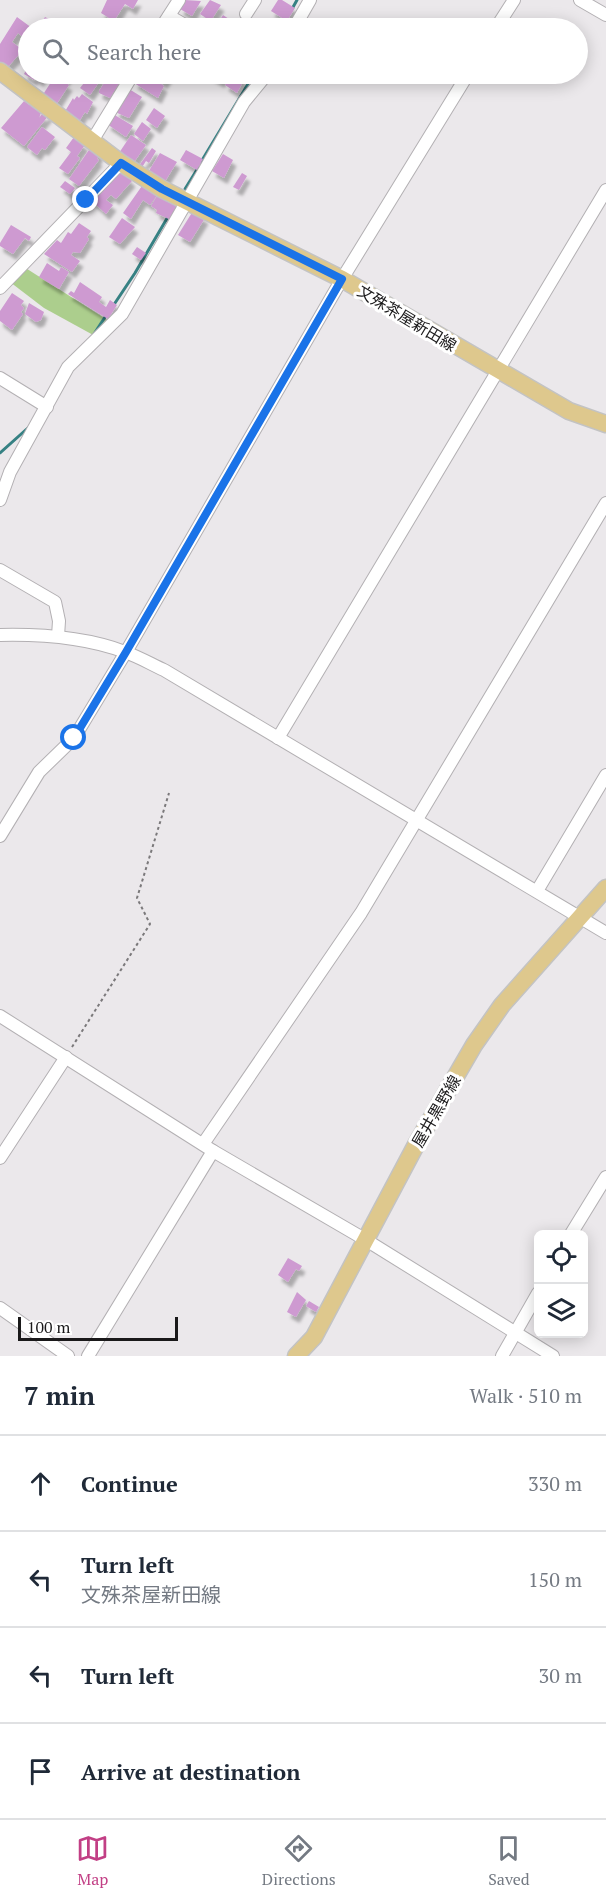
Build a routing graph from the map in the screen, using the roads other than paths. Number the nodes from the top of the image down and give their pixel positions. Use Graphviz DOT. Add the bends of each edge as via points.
graph roads {
  1 [pos="179,0"];
  2 [pos="255,0"];
  3 [pos="310,0"];
  4 [pos="514,0"];
  5 [pos="580,0"];
  6 [pos="246,14"];
  7 [pos="606,15"];
  8 [pos="170,16"];
  9 [pos="173,18"];
  10 [pos="300,18"];
  11 [pos="502,18"];
  12 [pos="0,71"];
  13 [pos="127,84"];
  14 [pos="258,84"];
  15 [pos="462,84"];
  16 [pos="92,141"];
  17 [pos="121,163"];
  18 [pos="606,190"];
  19 [pos="187,201"];
  20 [pos="342,279"];
  21 [pos="0,288"];
  22 [pos="497,371"];
  23 [pos="0,378"];
  24 [pos="47,407"];
  25 [pos="606,424"];
  26 [pos="0,500"];
  27 [pos="606,503"];
  28 [pos="0,570"];
  29 [pos="0,635"];
  30 [pos="58,636"];
  31 [pos="126,652"];
  32 [pos="278,738"];
  33 [pos="606,775"];
  34 [pos="417,820"];
  35 [pos="0,836"];
  36 [pos="606,888"];
  37 [pos="537,891"];
  38 [pos="579,917"];
  39 [pos="606,933"];
  40 [pos="0,1016"];
  41 [pos="66,1057"];
  42 [pos="208,1148"];
  43 [pos="0,1158"];
  44 [pos="606,1178"];
  45 [pos="574,1230"];
  46 [pos="366,1240"];
  47 [pos="534,1300"];
  48 [pos="0,1308"];
  49 [pos="516,1334"];
  50 [pos="68,1356"];
  51 [pos="88,1356"];
  52 [pos="296,1356"];
  53 [pos="502,1356"];
  54 [pos="553,1356"];
  1 -- 8 [label="street"];
  2 -- 6 [label="street"];
  3 -- 10 [label="street"];
  4 -- 11 [label="street"];
  5 -- 7 [label="street"];
  8 -- 9 [label="street"];
  12 -- 16 [label="main road, 文殊茶屋新田線"];
  13 -- 16 [label="street"];
  14 -- 19 [label="street"];
  15 -- 20 [label="street"];
  16 -- 17 [label="main road, 文殊茶屋新田線"];
  17 -- 19 [label="main road, 文殊茶屋新田線"];
  17 -- 21 [label="street"];
  18 -- 22 [label="street"];
  19 -- 20 [label="main road, 文殊茶屋新田線"];
  19 -- 24 [label="street" via="122,314 68,367"];
  20 -- 22 [label="main road, 文殊茶屋新田線"];
  20 -- 31 [label="street"];
  22 -- 25 [label="main road, 文殊茶屋新田線" via="569,411"];
  22 -- 32 [label="street"];
  23 -- 24 [label="street"];
  24 -- 26 [label="street" via="10,472"];
  27 -- 34 [label="street"];
  28 -- 30 [label="street" via="55,602"];
  29 -- 30 [label="street"];
  30 -- 31 [label="street"];
  31 -- 32 [label="street" via="164,670"];
  31 -- 35 [label="street" via="74,738 39,772"];
  32 -- 34 [label="street"];
  33 -- 37 [label="street"];
  34 -- 37 [label="street"];
  34 -- 42 [label="street"];
  36 -- 38 [label="main road, 屋井黒野線"];
  37 -- 38 [label="street"];
  38 -- 39 [label="street"];
  38 -- 46 [label="main road, 屋井黒野線" via="502,1005 474,1045"];
  40 -- 41 [label="street"];
  41 -- 42 [label="street"];
  41 -- 43 [label="street"];
  42 -- 46 [label="street"];
  42 -- 51 [label="street"];
  44 -- 45 [label="street"];
  46 -- 49 [label="street"];
  46 -- 52 [label="main road, 屋井黒野線" via="314,1336"];
  47 -- 49 [label="street"];
  48 -- 50 [label="street"];
  49 -- 53 [label="street"];
  49 -- 54 [label="street"];
}
